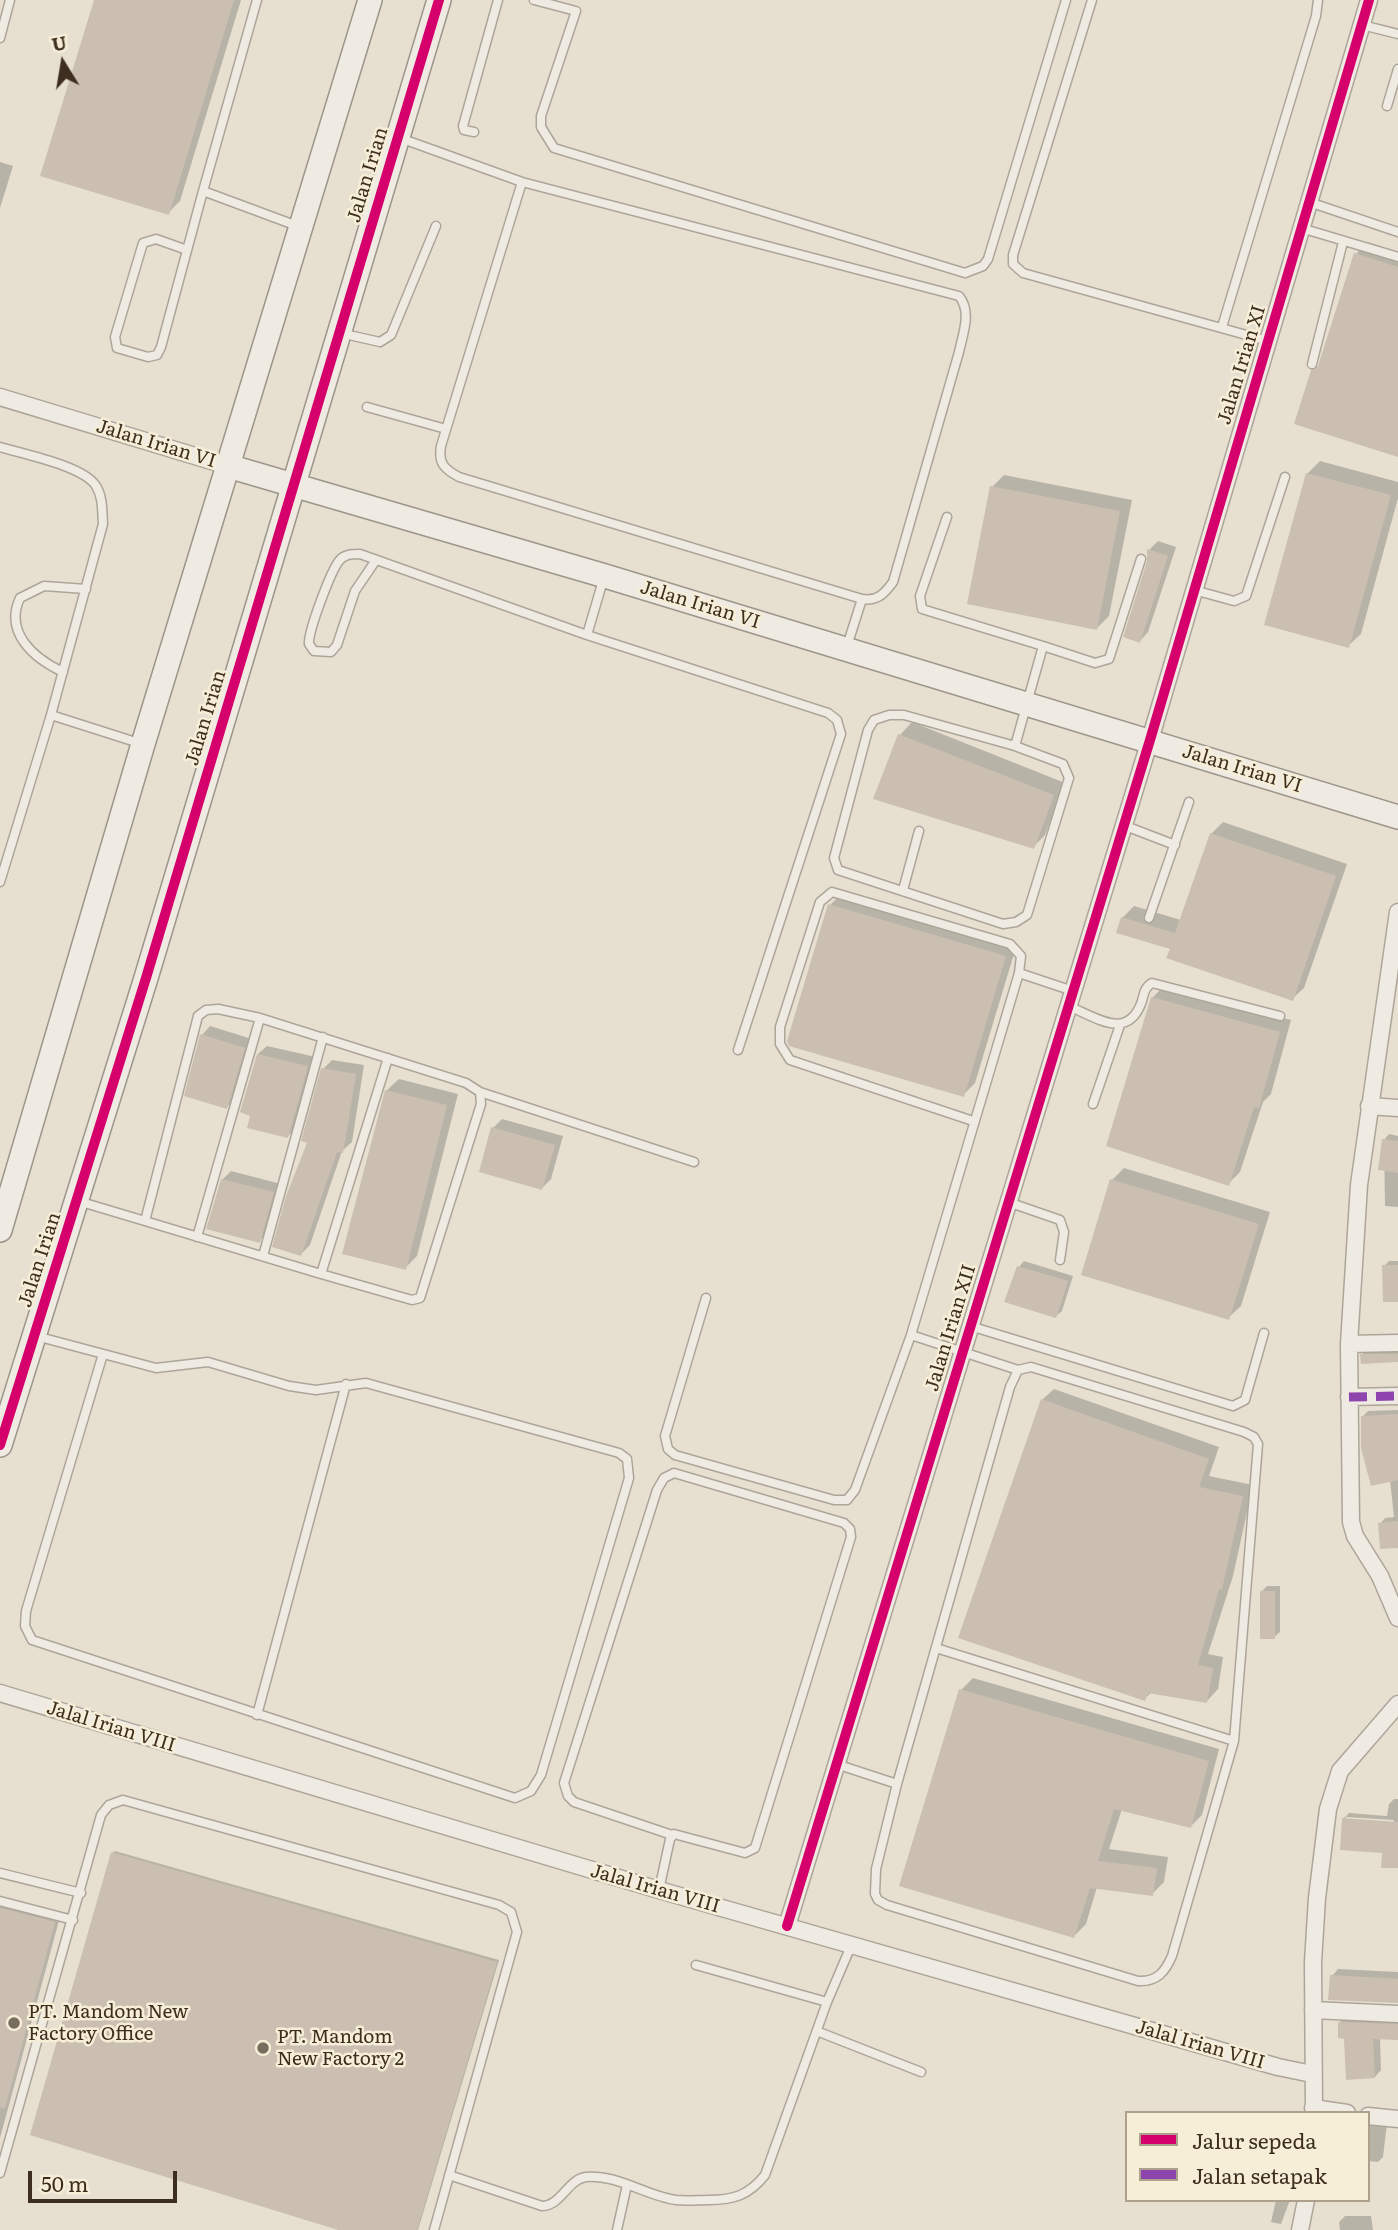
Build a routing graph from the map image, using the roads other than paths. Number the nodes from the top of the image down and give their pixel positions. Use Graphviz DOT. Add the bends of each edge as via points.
graph roads {
  1 [pos="10,0"];
  2 [pos="257,0"];
  3 [pos="370,0"];
  4 [pos="439,0"];
  5 [pos="498,0"];
  6 [pos="534,0"];
  7 [pos="580,0"];
  8 [pos="1066,0"];
  9 [pos="1092,0"];
  10 [pos="1318,0"];
  11 [pos="1369,0"];
  12 [pos="576,11"];
  13 [pos="1362,25"];
  14 [pos="1398,34"];
  15 [pos="0,38"];
  16 [pos="1398,69"];
  17 [pos="1387,106"];
  18 [pos="474,132"];
  19 [pos="398,138"];
  20 [pos="522,182"];
  21 [pos="203,191"];
  22 [pos="1309,202"];
  23 [pos="436,226"];
  24 [pos="303,228"];
  25 [pos="1301,228"];
  26 [pos="1398,232"];
  27 [pos="1343,242"];
  28 [pos="187,250"];
  29 [pos="1398,257"];
  30 [pos="1222,327"];
  31 [pos="340,332"];
  32 [pos="1268,341"];
  33 [pos="1311,365"];
  34 [pos="0,397"];
  35 [pos="367,407"];
  36 [pos="446,429"];
  37 [pos="0,447"];
  38 [pos="228,466"];
  39 [pos="1285,477"];
  40 [pos="293,487"];
  41 [pos="947,517"];
  42 [pos="1141,559"];
  43 [pos="376,560"];
  44 [pos="605,576"];
  45 [pos="86,589"];
  46 [pos="1194,590"];
  47 [pos="862,599"];
  48 [pos="587,635"];
  49 [pos="1043,646"];
  50 [pos="845,650"];
  51 [pos="63,672"];
  52 [pos="1026,705"];
  53 [pos="51,716"];
  54 [pos="1150,740"];
  55 [pos="142,744"];
  56 [pos="1015,746"];
  57 [pos="1189,802"];
  58 [pos="1398,817"];
  59 [pos="1123,825"];
  60 [pos="919,831"];
  61 [pos="1175,845"];
  62 [pos="0,882"];
  63 [pos="903,890"];
  64 [pos="1398,912"];
  65 [pos="1149,918"];
  66 [pos="1019,973"];
  67 [pos="1070,999"];
  68 [pos="1280,1016"];
  69 [pos="260,1018"];
  70 [pos="1120,1025"];
  71 [pos="323,1037"];
  72 [pos="738,1050"];
  73 [pos="388,1058"];
  74 [pos="480,1092"];
  75 [pos="1093,1104"];
  76 [pos="1369,1106"];
  77 [pos="1398,1108"];
  78 [pos="973,1121"];
  79 [pos="694,1162"];
  80 [pos="78,1201"];
  81 [pos="1008,1202"];
  82 [pos="145,1221"];
  83 [pos="0,1230"];
  84 [pos="197,1237"];
  85 [pos="262,1256"];
  86 [pos="1060,1260"];
  87 [pos="321,1274"];
  88 [pos="706,1298"];
  89 [pos="970,1326"];
  90 [pos="1264,1333"];
  91 [pos="34,1335"];
  92 [pos="911,1335"];
  93 [pos="1398,1343"];
  94 [pos="1349,1345"];
  95 [pos="962,1352"];
  96 [pos="103,1354"];
  97 [pos="1018,1370"];
  98 [pos="346,1384"];
  99 [pos="1398,1396"];
  100 [pos="1349,1397"];
  101 [pos="0,1445"];
  102 [pos="1398,1618"];
  103 [pos="936,1648"];
  104 [pos="0,1693"];
  105 [pos="1398,1704"];
  106 [pos="257,1715"];
  107 [pos="1234,1741"];
  108 [pos="836,1764"];
  109 [pos="897,1784"];
  110 [pos="672,1835"];
  111 [pos="0,1873"];
  112 [pos="659,1891"];
  113 [pos="81,1893"];
  114 [pos="0,1901"];
  115 [pos="73,1920"];
  116 [pos="786,1926"];
  117 [pos="851,1946"];
  118 [pos="696,1965"];
  119 [pos="827,2002"];
  120 [pos="1313,2010"];
  121 [pos="1398,2014"];
  122 [pos="819,2032"];
  123 [pos="921,2072"];
  124 [pos="1312,2074"];
  125 [pos="1313,2110"];
  126 [pos="1370,2116"];
  127 [pos="1398,2119"];
  128 [pos="0,2173"];
  129 [pos="449,2175"];
  130 [pos="627,2185"];
  131 [pos="1307,2202"];
  132 [pos="434,2230"];
  133 [pos="617,2230"];
  134 [pos="1300,2230"];
  1 -- 15 [label="lane"];
  2 -- 21 [label="lane"];
  3 -- 24 [label="street"];
  4 -- 19 [label="street, Jalan Irian"];
  5 -- 18 [label="lane" via="463,126"];
  6 -- 12 [label="lane"];
  7 -- 12 [label="lane"];
  8 -- 12 [label="lane" via="988,259 965,273 554,148 541,127 541,116"];
  9 -- 30 [label="lane" via="1013,264 1023,273"];
  10 -- 30 [label="lane"];
  11 -- 13 [label="street, Jalan Irian XI"];
  13 -- 14 [label="lane"];
  13 -- 22 [label="street, Jalan Irian XI"];
  16 -- 17 [label="lane"];
  19 -- 20 [label="lane"];
  19 -- 31 [label="street, Jalan Irian"];
  20 -- 36 [label="lane"];
  20 -- 47 [label="lane" via="959,296 964,302 966,319 893,582 878,597"];
  21 -- 24 [label="lane"];
  21 -- 28 [label="lane"];
  22 -- 25 [label="street, Jalan Irian XI"];
  22 -- 26 [label="lane"];
  23 -- 31 [label="lane" via="391,335 380,342"];
  24 -- 38 [label="street"];
  25 -- 27 [label="lane"];
  25 -- 32 [label="street, Jalan Irian XI"];
  27 -- 29 [label="lane"];
  27 -- 33 [label="lane"];
  28 -- 28 [label="lane" via="160,351 148,357 119,349 115,337 143,243 156,239"];
  30 -- 32 [label="lane"];
  31 -- 40 [label="street, Jalan Irian"];
  32 -- 46 [label="street, Jalan Irian XI"];
  34 -- 38 [label="street, Jalan Irian VI"];
  35 -- 36 [label="lane"];
  36 -- 47 [label="lane" via="440,460 459,477"];
  37 -- 45 [label="lane" via="86,474 96,485 103,524"];
  38 -- 40 [label="street, Jalan Irian VI"];
  38 -- 55 [label="street"];
  39 -- 46 [label="lane" via="1248,594 1234,601"];
  40 -- 44 [label="street, Jalan Irian VI"];
  40 -- 80 [label="street, Jalan Irian"];
  41 -- 49 [label="lane" via="920,596 922,609"];
  42 -- 49 [label="lane" via="1109,659 1095,663"];
  43 -- 43 [label="lane" via="355,591 337,645 331,652 314,651 309,629 338,561 350,554"];
  43 -- 48 [label="lane"];
  44 -- 48 [label="lane"];
  44 -- 50 [label="street, Jalan Irian VI"];
  45 -- 51 [label="lane"];
  45 -- 51 [label="lane" via="44,586 20,598 16,606 13,621 17,632 44,663"];
  46 -- 54 [label="street, Jalan Irian XI"];
  47 -- 50 [label="lane"];
  48 -- 72 [label="lane" via="828,713 837,720 841,734"];
  49 -- 52 [label="lane"];
  50 -- 52 [label="street, Jalan Irian VI"];
  51 -- 53 [label="lane"];
  52 -- 54 [label="street, Jalan Irian VI"];
  52 -- 56 [label="lane"];
  53 -- 55 [label="lane"];
  53 -- 62 [label="lane"];
  54 -- 58 [label="street, Jalan Irian VI"];
  54 -- 59 [label="street, Jalan Irian XII"];
  55 -- 83 [label="street"];
  56 -- 63 [label="lane" via="1063,764 1069,774 1029,913 1003,924"];
  56 -- 63 [label="lane" via="904,715 874,720 835,863 844,873"];
  57 -- 61 [label="lane"];
  59 -- 61 [label="lane"];
  59 -- 67 [label="street, Jalan Irian XII"];
  60 -- 63 [label="lane"];
  61 -- 65 [label="lane"];
  64 -- 76 [label="street"];
  66 -- 67 [label="lane"];
  66 -- 78 [label="lane"];
  66 -- 78 [label="lane" via="1021,956 1010,944 832,892 820,902 780,1027 780,1044 790,1060"];
  67 -- 70 [label="lane"];
  67 -- 81 [label="street, Jalan Irian XII"];
  68 -- 70 [label="lane" via="1152,983 1135,1018"];
  69 -- 71 [label="lane"];
  69 -- 82 [label="lane" via="218,1009 198,1016"];
  69 -- 84 [label="lane"];
  70 -- 75 [label="lane"];
  71 -- 73 [label="lane"];
  71 -- 85 [label="lane"];
  73 -- 74 [label="lane" via="466,1083"];
  73 -- 87 [label="lane"];
  74 -- 79 [label="lane"];
  74 -- 87 [label="lane" via="481,1104 420,1298 412,1300"];
  76 -- 77 [label="street"];
  76 -- 94 [label="street"];
  78 -- 92 [label="lane"];
  80 -- 82 [label="lane"];
  80 -- 91 [label="street, Jalan Irian"];
  81 -- 86 [label="lane" via="1060,1220 1064,1232"];
  81 -- 89 [label="street, Jalan Irian XII"];
  82 -- 84 [label="lane"];
  84 -- 85 [label="lane"];
  85 -- 87 [label="lane"];
  88 -- 92 [label="lane" via="664,1436 668,1450 834,1500 847,1500 855,1490"];
  89 -- 90 [label="lane" via="1233,1406 1245,1400"];
  89 -- 95 [label="street, Jalan Irian XII"];
  91 -- 96 [label="lane"];
  91 -- 101 [label="street, Jalan Irian"];
  92 -- 95 [label="lane"];
  93 -- 94 [label="street"];
  94 -- 100 [label="street"];
  95 -- 97 [label="lane"];
  95 -- 108 [label="street, Jalan Irian XII"];
  96 -- 98 [label="lane" via="156,1368 208,1362 316,1390"];
  96 -- 106 [label="lane" via="26,1611 26,1631 40,1644"];
  97 -- 103 [label="lane"];
  97 -- 107 [label="lane" via="1031,1367 1244,1432 1256,1440 1259,1454"];
  98 -- 106 [label="lane"];
  98 -- 106 [label="lane" via="366,1383 619,1453 627,1459 629,1478 541,1775 531,1791 515,1798"];
  99 -- 100 [label="street"];
  100 -- 102 [label="street" via="1351,1522"];
  103 -- 107 [label="lane"];
  103 -- 109 [label="lane"];
  104 -- 112 [label="street, Jalal Irian VIII"];
  105 -- 120 [label="street" via="1340,1771 1332,1791 1317,1898"];
  107 -- 109 [label="lane" via="1172,1955 1163,1974 1145,1982 878,1900 873,1885"];
  108 -- 109 [label="lane"];
  108 -- 116 [label="street, Jalan Irian XII"];
  110 -- 110 [label="lane" via="745,1853 755,1849 851,1537 844,1523 674,1473 664,1478 657,1490 564,1783 574,1802"];
  110 -- 112 [label="lane"];
  111 -- 113 [label="lane"];
  112 -- 116 [label="street, Jalal Irian VIII"];
  113 -- 115 [label="lane"];
  113 -- 129 [label="lane" via="101,1815 108,1805 123,1800 505,1907 517,1932"];
  114 -- 115 [label="lane"];
  115 -- 128 [label="lane"];
  116 -- 117 [label="street, Jalal Irian VIII"];
  117 -- 119 [label="lane"];
  117 -- 124 [label="street, Jalal Irian VIII"];
  118 -- 119 [label="lane"];
  119 -- 122 [label="lane"];
  120 -- 121 [label="street"];
  120 -- 124 [label="street"];
  122 -- 123 [label="lane"];
  122 -- 130 [label="lane" via="765,2175 751,2191 726,2200 675,2200"];
  124 -- 125 [label="street"];
  126 -- 127 [label="street"];
  129 -- 130 [label="lane" via="545,2206 584,2178"];
  129 -- 132 [label="lane"];
  130 -- 133 [label="lane"];
  131 -- 134 [label="street"];
}
